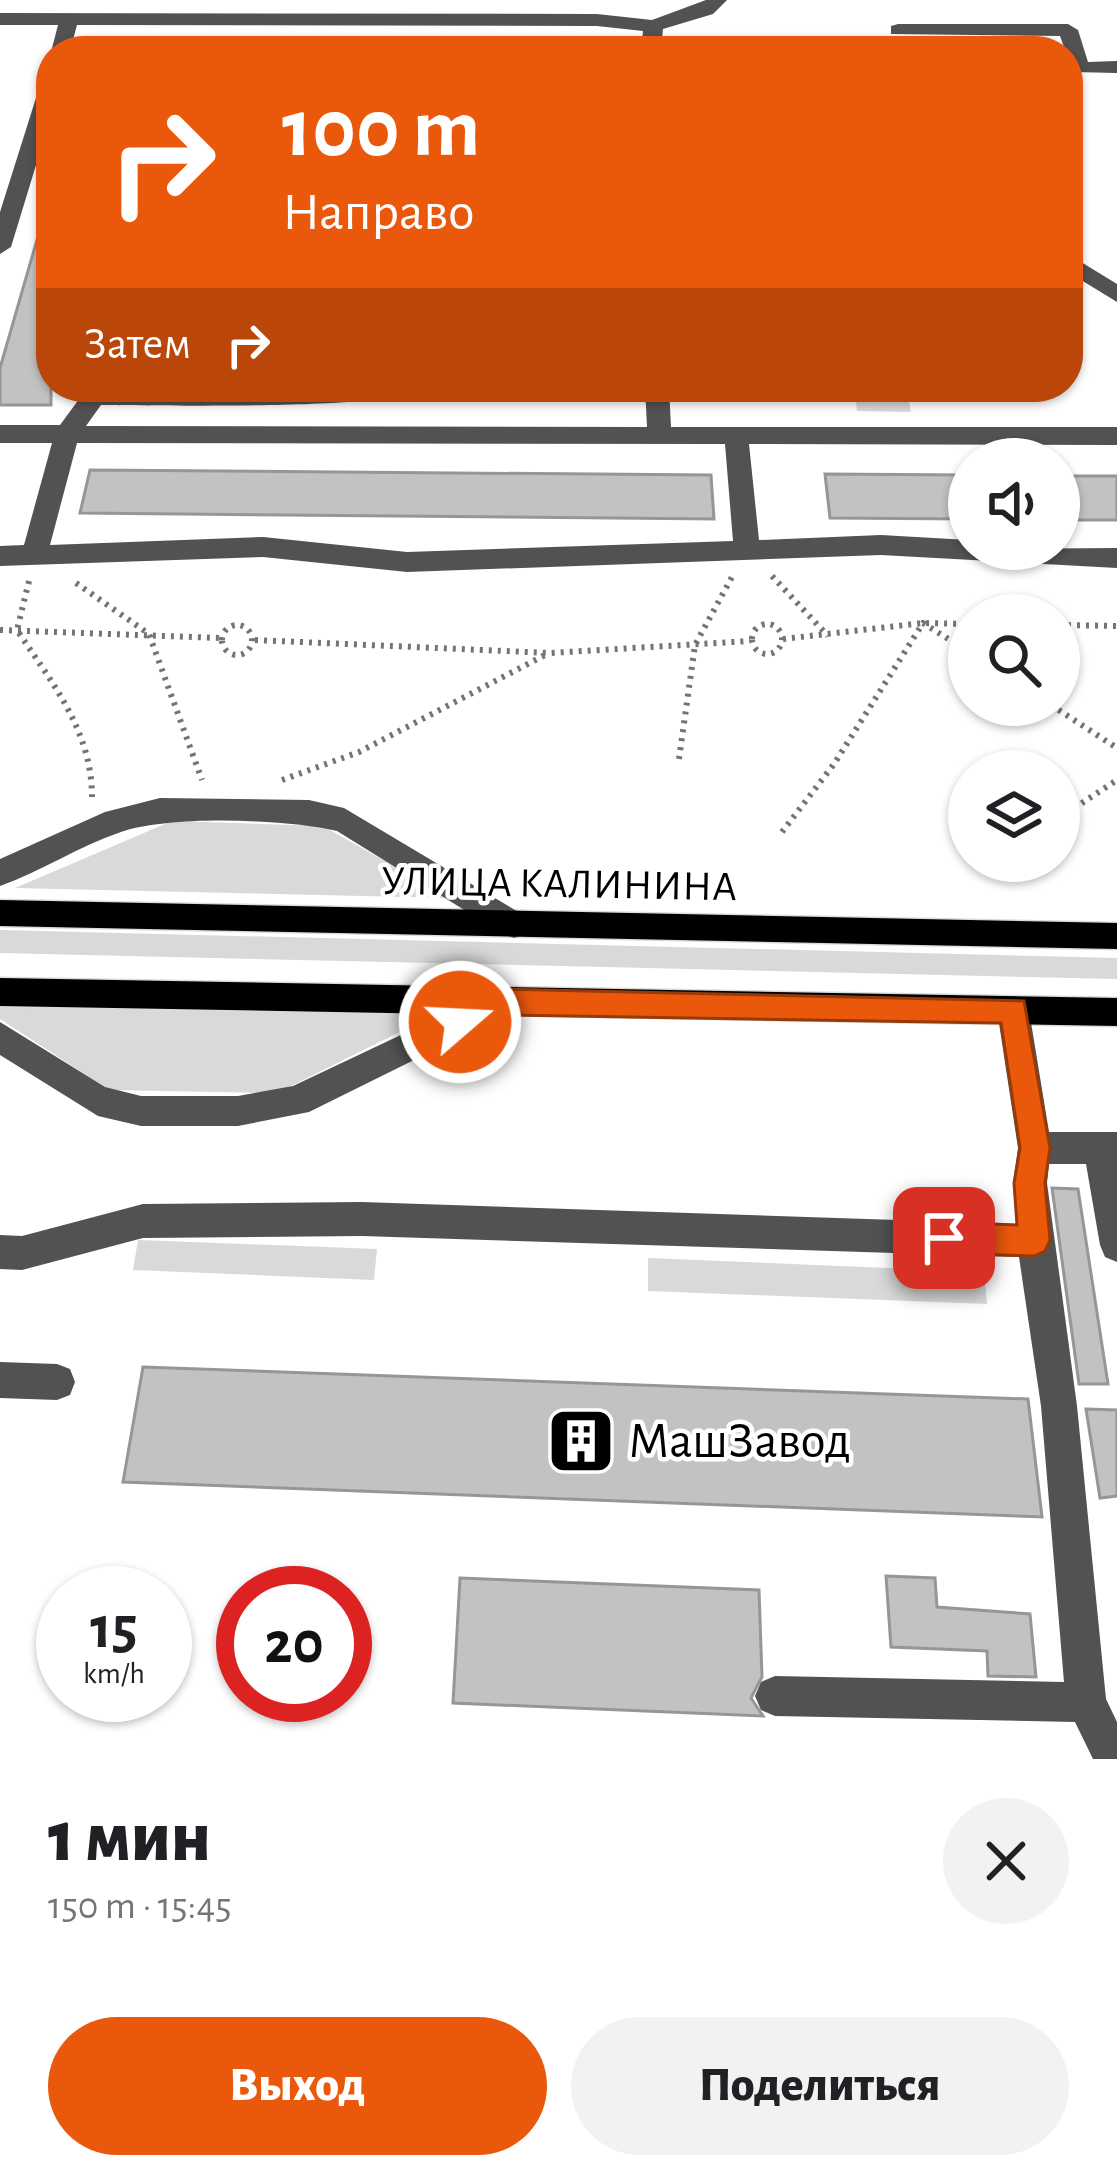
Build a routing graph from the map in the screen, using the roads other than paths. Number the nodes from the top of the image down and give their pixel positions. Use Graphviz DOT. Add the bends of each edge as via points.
graph roads {
  1 [pos="716,0"];
  2 [pos="272,10"];
  3 [pos="446,10"];
  4 [pos="597,10"];
  5 [pos="0,19"];
  6 [pos="69,20"];
  7 [pos="158,20"];
  8 [pos="653,26"];
  9 [pos="898,30"];
  10 [pos="64,36"];
  11 [pos="155,36"];
  12 [pos="652,36"];
  13 [pos="1070,36"];
  14 [pos="1083,68"];
  15 [pos="1117,68"];
  16 [pos="36,131"];
  17 [pos="0,247"];
  18 [pos="1083,271"];
  19 [pos="1117,295"];
  20 [pos="88,402"];
  21 [pos="657,402"];
  22 [pos="658,432"];
  23 [pos="0,434"];
  24 [pos="67,434"];
  25 [pos="736,434"];
  26 [pos="1117,436"];
  27 [pos="747,549"];
  28 [pos="35,554"];
  29 [pos="0,556"];
  30 [pos="1117,558"];
  31 [pos="0,873"];
  32 [pos="0,914"];
  33 [pos="514,926"];
  34 [pos="1117,936"];
  35 [pos="0,992"];
  36 [pos="500,1002"];
  37 [pos="1013,1010"];
  38 [pos="1117,1012"];
  39 [pos="0,1036"];
  40 [pos="1108,1147"];
  41 [pos="1035,1148"];
  42 [pos="1034,1240"];
  43 [pos="1117,1245"];
  44 [pos="0,1252"];
  45 [pos="0,1380"];
  46 [pos="57,1382"];
  47 [pos="775,1696"];
  48 [pos="1086,1702"];
  49 [pos="1114,1759"];
  1 -- 8 [label="lane"];
  2 -- 3 [label="lane"];
  2 -- 7 [label="lane"];
  3 -- 4 [label="lane"];
  4 -- 8 [label="lane"];
  5 -- 6 [label="lane"];
  6 -- 7 [label="lane"];
  6 -- 10 [label="lane"];
  7 -- 11 [label="lane"];
  8 -- 12 [label="lane"];
  9 -- 13 [label="lane"];
  14 -- 15 [label="lane"];
  16 -- 17 [label="lane"];
  18 -- 19 [label="lane"];
  20 -- 24 [label="lane"];
  21 -- 22 [label="lane"];
  22 -- 24 [label="lane"];
  22 -- 25 [label="lane"];
  23 -- 24 [label="lane"];
  24 -- 28 [label="lane"];
  25 -- 26 [label="lane"];
  25 -- 27 [label="lane"];
  27 -- 28 [label="lane" via="407,562 263,547"];
  27 -- 30 [label="lane" via="881,544"];
  28 -- 29 [label="lane"];
  31 -- 33 [label="lane" via="115,821 160,811 309,812 344,820"];
  32 -- 33 [label="main road, УЛИЦА КАЛИНИНА"];
  33 -- 34 [label="main road, УЛИЦА КАЛИНИНА"];
  35 -- 36 [label="main road"];
  36 -- 37 [label="main road"];
  36 -- 39 [label="lane" via="297,1101 238,1111 141,1112 98,1101"];
  37 -- 38 [label="main road"];
  37 -- 41 [label="lane"];
  40 -- 41 [label="lane"];
  40 -- 43 [label="lane"];
  41 -- 42 [label="lane"];
  42 -- 44 [label="lane" via="187,1220 143,1221"];
  42 -- 48 [label="lane" via="1059,1406"];
  45 -- 46 [label="lane"];
  47 -- 48 [label="lane"];
  48 -- 49 [label="lane"];
}
